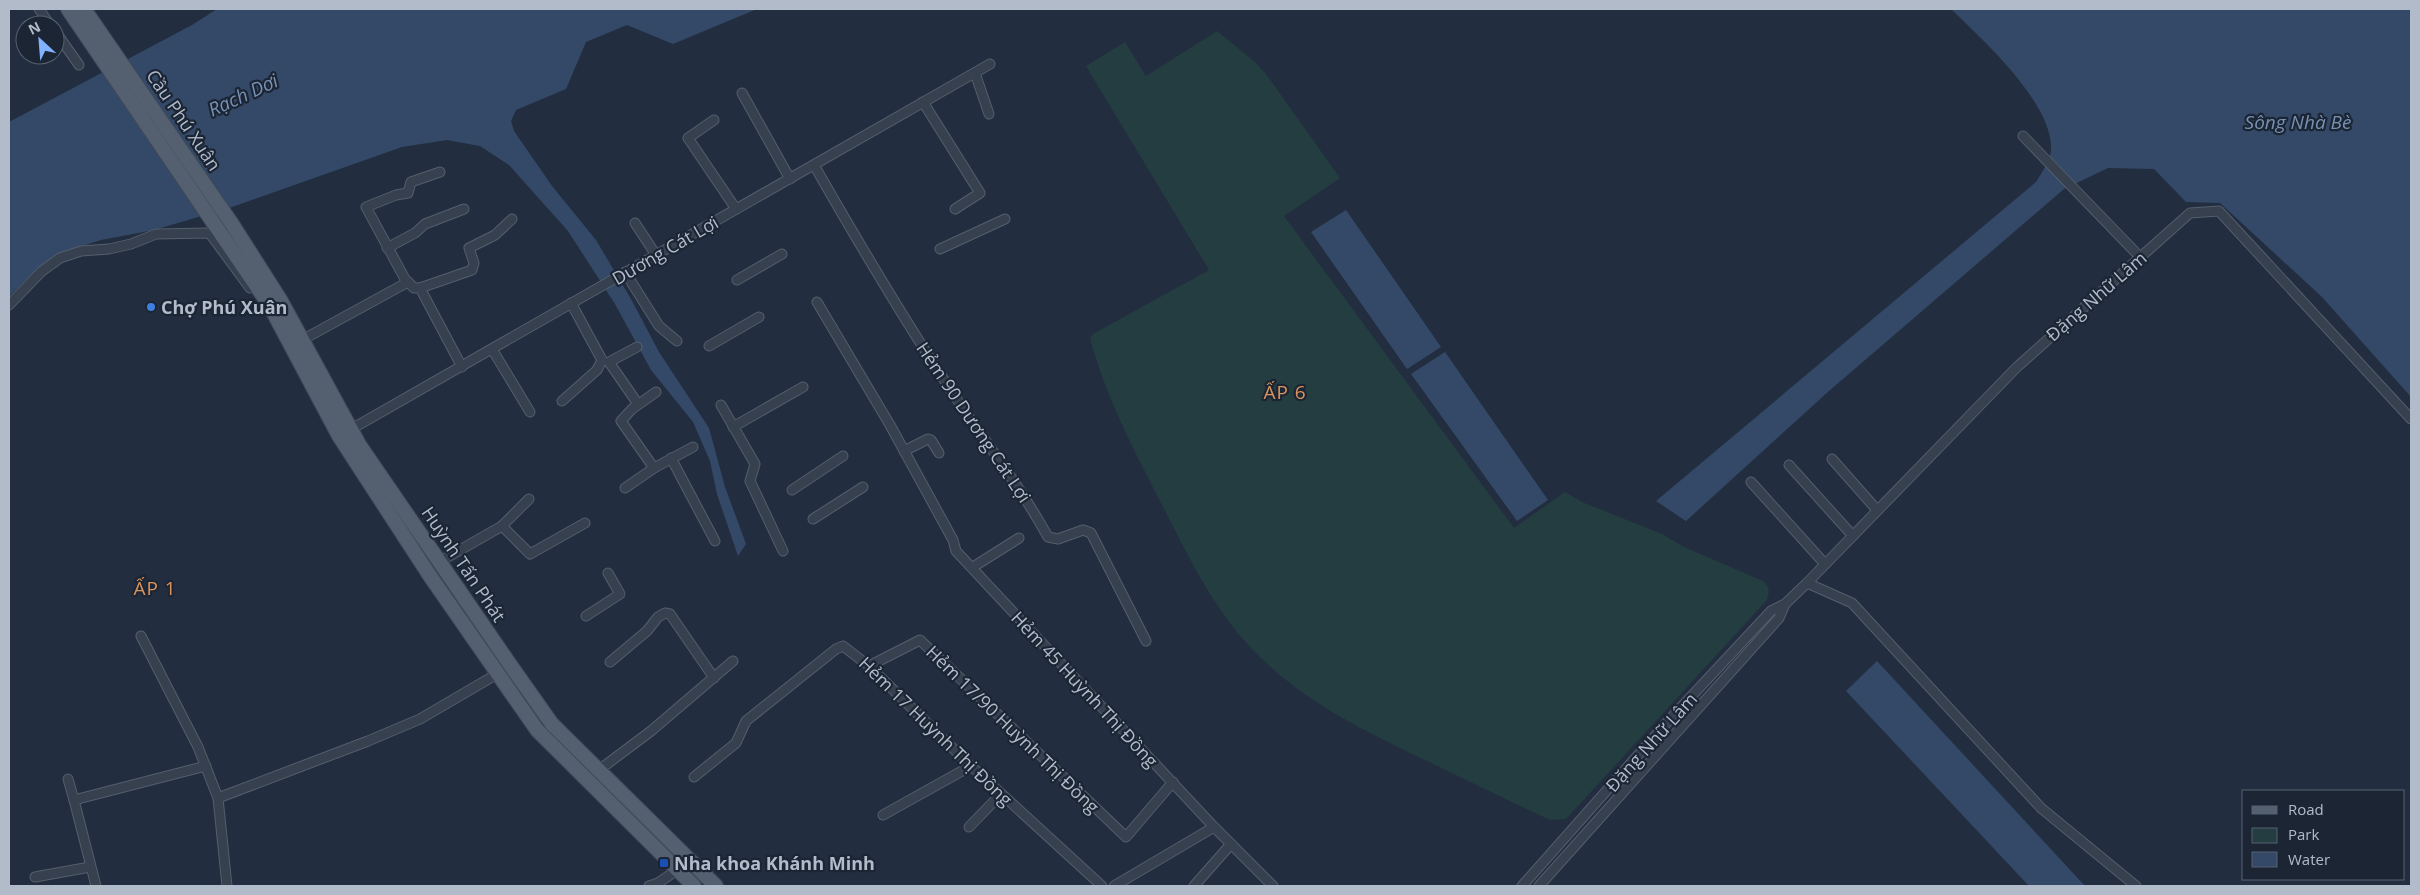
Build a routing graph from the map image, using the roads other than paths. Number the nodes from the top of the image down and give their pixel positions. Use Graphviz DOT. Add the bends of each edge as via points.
graph roads {
  1 [pos="68,9"];
  2 [pos="84,9"];
  3 [pos="100,42"];
  4 [pos="65,45"];
  5 [pos="990,64"];
  6 [pos="79,65"];
  7 [pos="975,73"];
  8 [pos="742,93"];
  9 [pos="923,102"];
  10 [pos="989,114"];
  11 [pos="714,120"];
  12 [pos="2023,136"];
  13 [pos="814,165"];
  14 [pos="440,172"];
  15 [pos="790,178"];
  16 [pos="464,209"];
  17 [pos="736,209"];
  18 [pos="955,209"];
  19 [pos="512,219"];
  20 [pos="1005,219"];
  21 [pos="635,223"];
  22 [pos="226,227"];
  23 [pos="387,248"];
  24 [pos="940,249"];
  25 [pos="782,254"];
  26 [pos="656,255"];
  27 [pos="2141,258"];
  28 [pos="624,273"];
  29 [pos="737,280"];
  30 [pos="408,282"];
  31 [pos="420,288"];
  32 [pos="817,302"];
  33 [pos="572,303"];
  34 [pos="9,305"];
  35 [pos="759,317"];
  36 [pos="296,341"];
  37 [pos="676,341"];
  38 [pos="709,346"];
  39 [pos="638,347"];
  40 [pos="492,349"];
  41 [pos="462,367"];
  42 [pos="803,387"];
  43 [pos="656,392"];
  44 [pos="562,401"];
  45 [pos="638,404"];
  46 [pos="721,405"];
  47 [pos="530,412"];
  48 [pos="2411,419"];
  49 [pos="733,427"];
  50 [pos="345,432"];
  51 [pos="693,447"];
  52 [pos="904,451"];
  53 [pos="939,453"];
  54 [pos="843,456"];
  55 [pos="671,458"];
  56 [pos="1832,459"];
  57 [pos="1789,465"];
  58 [pos="654,468"];
  59 [pos="1751,482"];
  60 [pos="863,487"];
  61 [pos="624,488"];
  62 [pos="792,490"];
  63 [pos="529,499"];
  64 [pos="1877,510"];
  65 [pos="813,519"];
  66 [pos="585,523"];
  67 [pos="502,526"];
  68 [pos="1853,536"];
  69 [pos="1019,538"];
  70 [pos="715,541"];
  71 [pos="782,551"];
  72 [pos="438,562"];
  73 [pos="1825,564"];
  74 [pos="973,567"];
  75 [pos="608,573"];
  76 [pos="1806,583"];
  77 [pos="1785,604"];
  78 [pos="586,616"];
  79 [pos="141,636"];
  80 [pos="1146,641"];
  81 [pos="734,661"];
  82 [pos="610,662"];
  83 [pos="510,666"];
  84 [pos="869,666"];
  85 [pos="497,674"];
  86 [pos="714,678"];
  87 [pos="206,766"];
  88 [pos="971,766"];
  89 [pos="599,770"];
  90 [pos="694,777"];
  91 [pos="68,779"];
  92 [pos="1173,782"];
  93 [pos="1001,794"];
  94 [pos="218,798"];
  95 [pos="74,800"];
  96 [pos="883,815"];
  97 [pos="969,827"];
  98 [pos="1214,827"];
  99 [pos="1231,844"];
  100 [pos="90,867"];
  101 [pos="677,870"];
  102 [pos="35,877"];
  103 [pos="96,886"];
  104 [pos="227,886"];
  105 [pos="649,886"];
  106 [pos="694,886"];
  107 [pos="716,886"];
  108 [pos="1102,886"];
  109 [pos="1114,886"];
  110 [pos="1194,886"];
  111 [pos="1273,886"];
  112 [pos="1522,886"];
  113 [pos="1539,886"];
  114 [pos="2136,886"];
  1 -- 3 [label="main road"];
  2 -- 3 [label="main road"];
  3 -- 22 [label="main road, Cầu Phú Xuân"];
  4 -- 6 [label="street"];
  5 -- 7 [label="street, Dương Cát Lợi"];
  7 -- 9 [label="street, Dương Cát Lợi"];
  7 -- 10 [label="street"];
  8 -- 15 [label="street"];
  9 -- 13 [label="street, Dương Cát Lợi"];
  9 -- 18 [label="street" via="980,193"];
  11 -- 17 [label="street" via="688,138"];
  12 -- 27 [label="street"];
  13 -- 15 [label="street, Dương Cát Lợi"];
  13 -- 80 [label="street, Hẻm 90 Dương Cát Lợi" via="899,310 1028,500 1048,537 1058,539 1083,530 1091,532"];
  14 -- 23 [label="street" via="411,182 408,193 366,206"];
  15 -- 17 [label="street, Dương Cát Lợi"];
  16 -- 23 [label="street" via="424,224 415,233"];
  17 -- 26 [label="street, Dương Cát Lợi"];
  19 -- 31 [label="street" via="495,234 469,248 474,264 472,270"];
  20 -- 24 [label="street"];
  21 -- 26 [label="street"];
  22 -- 36 [label="main road, Huỳnh Tấn Phát" via="270,306"];
  23 -- 30 [label="street"];
  25 -- 29 [label="street"];
  26 -- 28 [label="street, Dương Cát Lợi"];
  27 -- 48 [label="street, Đặng Nhữ Lâm" via="2190,213 2219,210"];
  27 -- 64 [label="street, Đặng Nhữ Lâm" via="2017,367"];
  28 -- 33 [label="street, Dương Cát Lợi"];
  28 -- 37 [label="street" via="659,326"];
  30 -- 31 [label="street" via="414,288"];
  30 -- 36 [label="street"];
  31 -- 41 [label="street"];
  32 -- 52 [label="street"];
  33 -- 40 [label="street, Dương Cát Lợi"];
  33 -- 44 [label="street" via="602,360 597,370"];
  34 -- 36 [label="street" via="42,271 60,258 131,244 156,234 207,233 248,286 284,344"];
  35 -- 38 [label="street"];
  36 -- 50 [label="main road, Huỳnh Tấn Phát"];
  39 -- 45 [label="street" via="609,362"];
  40 -- 41 [label="street, Dương Cát Lợi"];
  40 -- 47 [label="street"];
  41 -- 50 [label="street, Dương Cát Lợi"];
  42 -- 49 [label="street"];
  43 -- 45 [label="street"];
  45 -- 58 [label="street" via="621,421"];
  46 -- 49 [label="street"];
  49 -- 71 [label="street" via="755,464 750,481"];
  50 -- 72 [label="main road, Huỳnh Tấn Phát"];
  50 -- 85 [label="main road, Huỳnh Tấn Phát" via="430,576"];
  51 -- 55 [label="street"];
  52 -- 53 [label="street" via="928,438"];
  52 -- 74 [label="street, Hẻm 45 Huỳnh Thị Đồng" via="956,550"];
  54 -- 62 [label="street"];
  55 -- 58 [label="street"];
  55 -- 70 [label="street"];
  56 -- 64 [label="street"];
  57 -- 68 [label="street"];
  58 -- 61 [label="street"];
  59 -- 73 [label="street"];
  60 -- 65 [label="street"];
  63 -- 67 [label="street"];
  64 -- 68 [label="street, Đặng Nhữ Lâm"];
  66 -- 67 [label="street" via="530,554"];
  67 -- 72 [label="street"];
  68 -- 73 [label="street, Đặng Nhữ Lâm"];
  69 -- 74 [label="street"];
  72 -- 83 [label="main road, Huỳnh Tấn Phát"];
  73 -- 76 [label="street, Đặng Nhữ Lâm"];
  74 -- 92 [label="street, Hẻm 45 Huỳnh Thị Đồng"];
  75 -- 78 [label="street" via="620,594"];
  76 -- 77 [label="street, Đặng Nhữ Lâm"];
  76 -- 114 [label="street" via="1852,603 2041,808"];
  77 -- 112 [label="street, Đặng Nhữ Lâm" via="1771,611 1728,656"];
  77 -- 113 [label="street, Đặng Nhữ Lâm" via="1779,618"];
  79 -- 87 [label="street"];
  81 -- 86 [label="street"];
  82 -- 86 [label="street" via="647,631 658,617 670,614"];
  83 -- 85 [label="main road"];
  83 -- 89 [label="main road, Huỳnh Tấn Phát" via="552,724"];
  84 -- 88 [label="street, Hẻm 17 Huỳnh Thị Đồng"];
  84 -- 90 [label="street, Hẻm 17 Huỳnh Thị Đồng" via="843,646 836,649 746,721 736,742"];
  84 -- 92 [label="street, Hẻm 17/90 Huỳnh Thị Đồng" via="920,640 1126,836"];
  85 -- 94 [label="street" via="420,719"];
  85 -- 101 [label="main road, Huỳnh Tấn Phát" via="537,730"];
  86 -- 89 [label="street"];
  87 -- 94 [label="street"];
  87 -- 95 [label="street"];
  88 -- 93 [label="street, Hẻm 17 Huỳnh Thị Đồng"];
  88 -- 96 [label="street"];
  89 -- 107 [label="main road, Huỳnh Tấn Phát"];
  91 -- 95 [label="street"];
  92 -- 98 [label="street, Hẻm 45 Huỳnh Thị Đồng"];
  93 -- 97 [label="street"];
  93 -- 108 [label="street, Hẻm 17 Huỳnh Thị Đồng"];
  94 -- 104 [label="street"];
  95 -- 100 [label="street"];
  98 -- 99 [label="street, Hẻm 45 Huỳnh Thị Đồng"];
  98 -- 109 [label="street"];
  99 -- 110 [label="street"];
  99 -- 111 [label="street, Hẻm 45 Huỳnh Thị Đồng"];
  100 -- 102 [label="street"];
  100 -- 103 [label="street"];
  101 -- 105 [label="street"];
  101 -- 106 [label="main road, Huỳnh Tấn Phát"];
}
